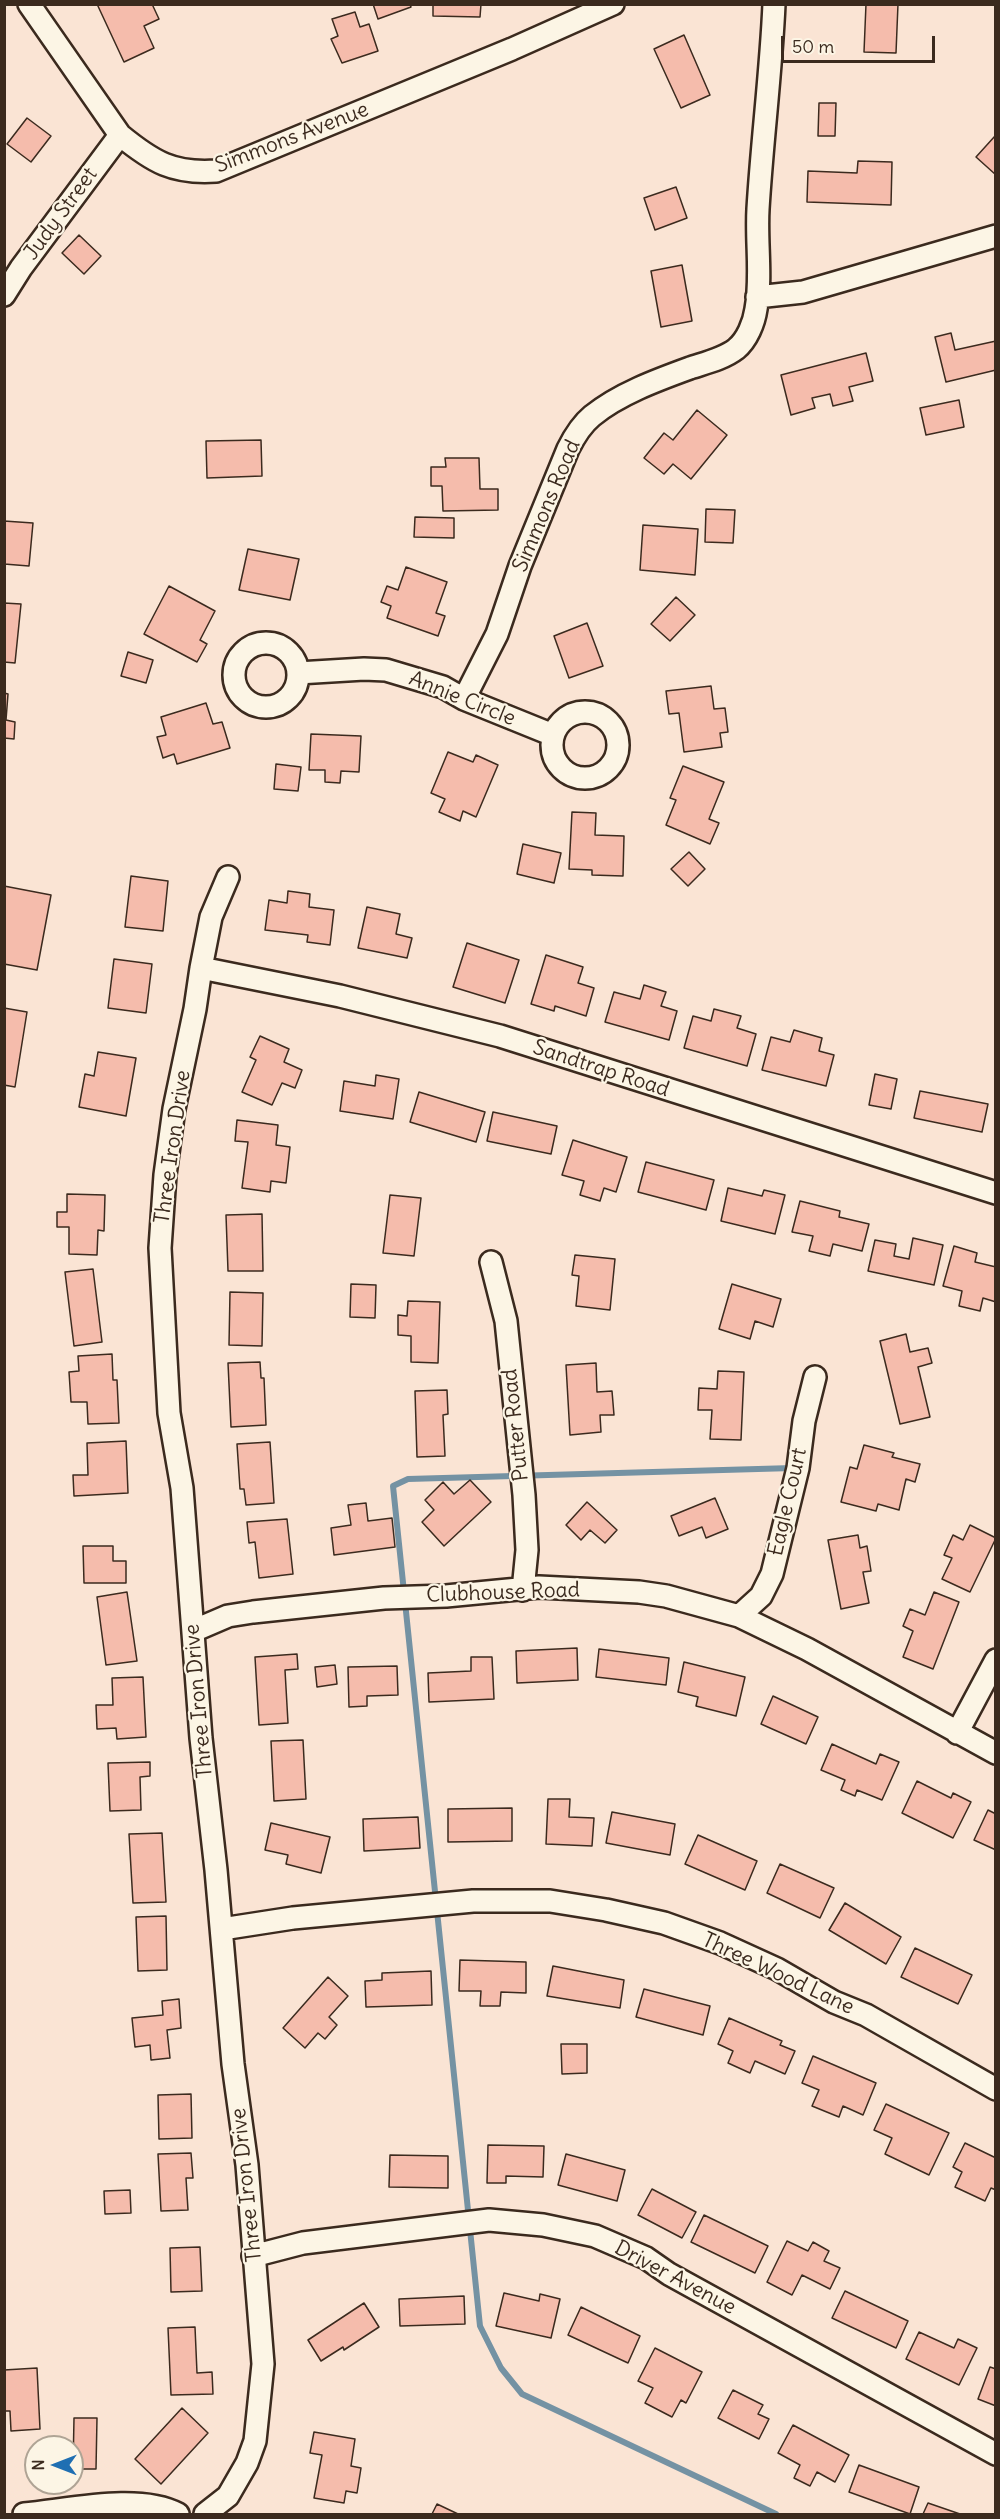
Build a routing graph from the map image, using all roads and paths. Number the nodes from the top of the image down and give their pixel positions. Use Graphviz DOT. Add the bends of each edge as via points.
graph roads {
  1 [pos="29,4"];
  2 [pos="613,4"];
  3 [pos="774,4"];
  4 [pos="120,135"];
  5 [pos="996,236"];
  6 [pos="4,295"];
  7 [pos="757,297"];
  8 [pos="298,673"];
  9 [pos="464,699"];
  10 [pos="553,735"];
  11 [pos="228,877"];
  12 [pos="201,968"];
  13 [pos="996,1193"];
  14 [pos="491,1263"];
  15 [pos="815,1377"];
  16 [pos="523,1590"];
  17 [pos="739,1616"];
  18 [pos="193,1631"];
  19 [pos="996,1660"];
  20 [pos="957,1733"];
  21 [pos="996,1753"];
  22 [pos="222,1929"];
  23 [pos="996,2089"];
  24 [pos="253,2256"];
  25 [pos="996,2454"];
  26 [pos="24,2514"];
  27 [pos="178,2514"];
  28 [pos="205,2514"];
  1 -- 4 [label="street, Simmons Avenue"];
  2 -- 4 [label="street, Simmons Avenue" via="216,171 172,169"];
  3 -- 7 [label="street" via="758,212"];
  4 -- 6 [label="street, Judy Street"];
  5 -- 7 [label="street" via="803,292"];
  7 -- 9 [label="street, Simmons Road" via="749,332 737,348 634,392 592,416 578,432 520,566 497,634"];
  8 -- 9 [label="street, Annie Circle" via="386,670 434,684"];
  9 -- 10 [label="street, Annie Circle"];
  11 -- 12 [label="street, Three Iron Drive" via="211,917"];
  12 -- 13 [label="street, Sandtrap Road" via="340,996 500,1036"];
  12 -- 18 [label="street, Three Iron Drive" via="174,1109 160,1248 169,1413 182,1488"];
  14 -- 16 [label="street, Putter Road" via="506,1321 524,1495"];
  15 -- 17 [label="street, Eagle Court" via="772,1574 761,1596"];
  16 -- 17 [label="street, Clubhouse Road" via="562,1587 639,1592"];
  16 -- 18 [label="street, Clubhouse Road" via="384,1598 253,1612 228,1616"];
  17 -- 20 [label="street, Clubhouse Road" via="807,1649"];
  18 -- 22 [label="street, Three Iron Drive"];
  19 -- 20 [label="street"];
  20 -- 21 [label="street, Clubhouse Road"];
  22 -- 23 [label="street, Three Wood Lane" via="292,1918 473,1901 550,1901 606,1910 664,1923 720,1942 866,2015"];
  22 -- 24 [label="street, Three Iron Drive"];
  24 -- 25 [label="street, Driver Avenue" via="303,2243 489,2220 543,2225 595,2236 646,2258"];
  24 -- 28 [label="street, Three Iron Drive" via="263,2364 255,2441 228,2496"];
  26 -- 27 [label="street" via="130,2503 153,2505"];
}
